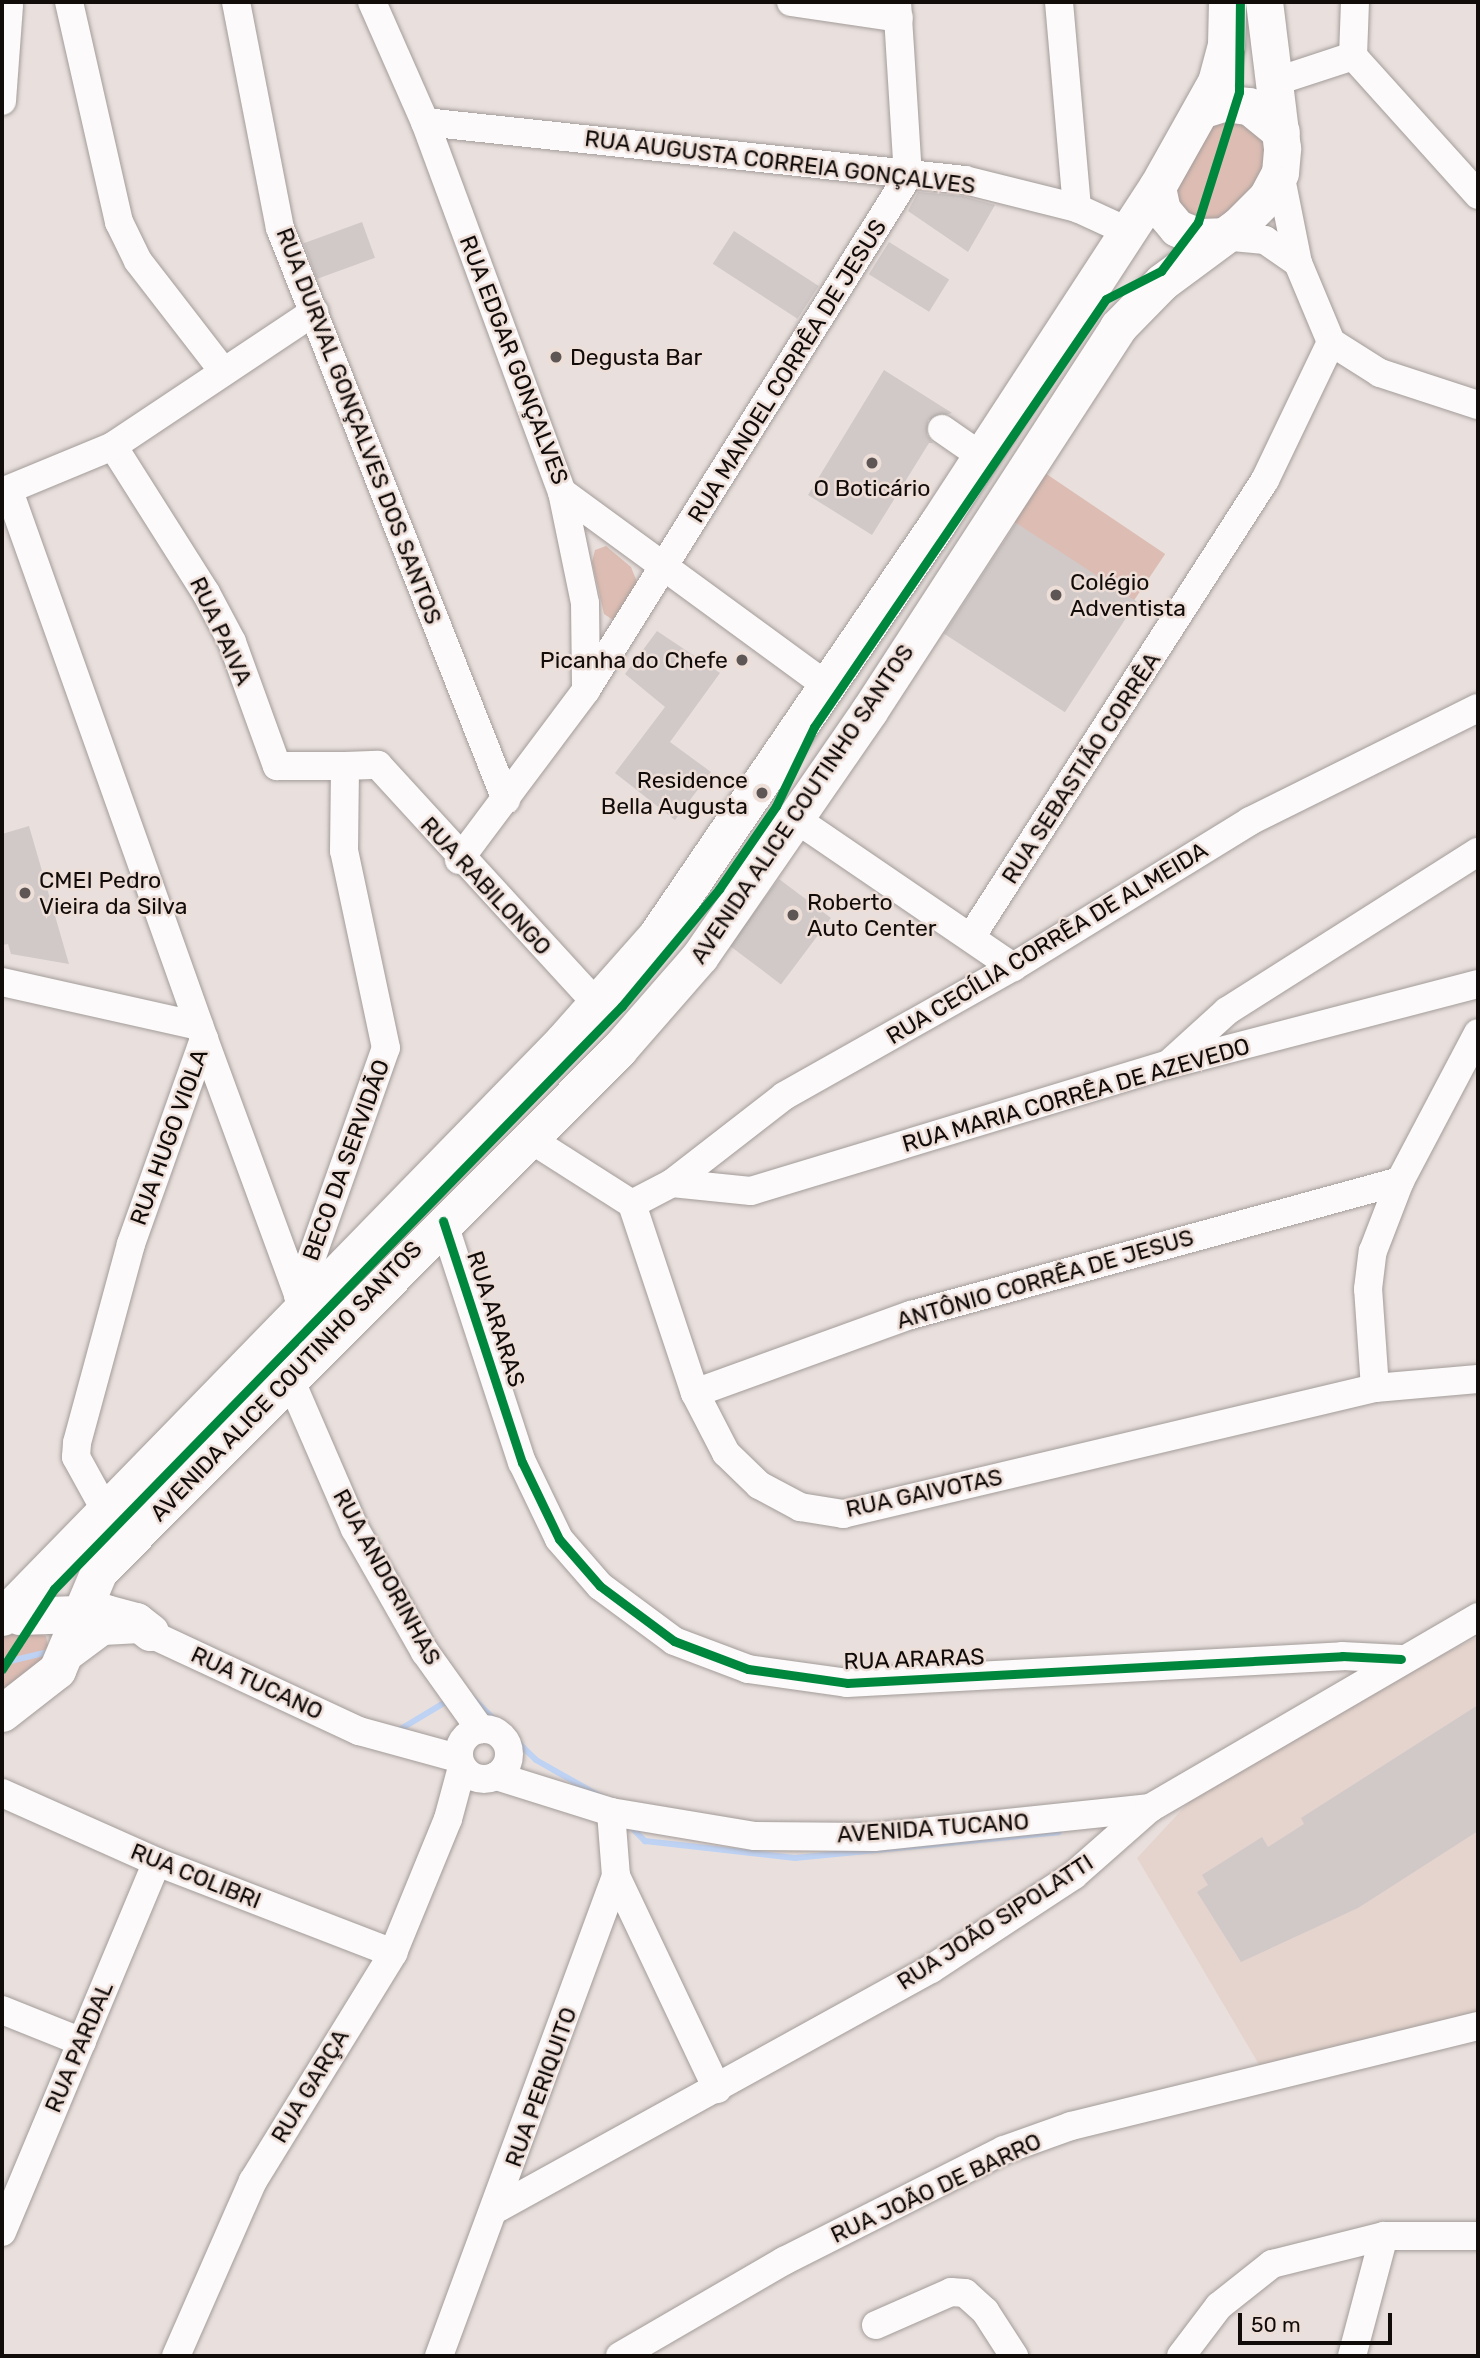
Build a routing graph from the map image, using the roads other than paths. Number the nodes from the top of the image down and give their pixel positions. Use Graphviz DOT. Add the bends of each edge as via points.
graph roads {
  1 [pos="69,2"];
  2 [pos="236,2"];
  3 [pos="372,2"];
  4 [pos="792,2"];
  5 [pos="1059,2"];
  6 [pos="1227,2"];
  7 [pos="1264,2"];
  8 [pos="1355,2"];
  9 [pos="9,5"];
  10 [pos="898,10"];
  11 [pos="1353,56"];
  12 [pos="1274,82"];
  13 [pos="2,101"];
  14 [pos="1213,106"];
  15 [pos="425,122"];
  16 [pos="1281,132"];
  17 [pos="1280,173"];
  18 [pos="908,176"];
  19 [pos="1157,187"];
  20 [pos="1478,195"];
  21 [pos="1077,208"];
  22 [pos="1127,230"];
  23 [pos="1187,234"];
  24 [pos="1222,236"];
  25 [pos="1298,263"];
  26 [pos="314,312"];
  27 [pos="1331,342"];
  28 [pos="223,371"];
  29 [pos="1478,405"];
  30 [pos="942,429"];
  31 [pos="113,446"];
  32 [pos="981,456"];
  33 [pos="5,491"];
  34 [pos="562,492"];
  35 [pos="666,566"];
  36 [pos="828,687"];
  37 [pos="586,690"];
  38 [pos="1478,708"];
  39 [pos="345,766"];
  40 [pos="506,800"];
  41 [pos="796,819"];
  42 [pos="1478,852"];
  43 [pos="459,860"];
  44 [pos="971,937"];
  45 [pos="1013,967"];
  46 [pos="2,982"];
  47 [pos="1478,984"];
  48 [pos="597,1004"];
  49 [pos="1478,1032"];
  50 [pos="202,1033"];
  51 [pos="1167,1065"];
  52 [pos="1467,1081"];
  53 [pos="527,1138"];
  54 [pos="1400,1181"];
  55 [pos="672,1183"];
  56 [pos="632,1204"];
  57 [pos="443,1221"];
  58 [pos="301,1302"];
  59 [pos="290,1379"];
  60 [pos="1478,1380"];
  61 [pos="1375,1388"];
  62 [pos="695,1393"];
  63 [pos="104,1507"];
  64 [pos="99,1571"];
  65 [pos="79,1614"];
  66 [pos="9,1615"];
  67 [pos="1478,1617"];
  68 [pos="139,1625"];
  69 [pos="1401,1659"];
  70 [pos="64,1660"];
  71 [pos="2,1713"];
  72 [pos="480,1729"];
  73 [pos="505,1742"];
  74 [pos="460,1762"];
  75 [pos="492,1778"];
  76 [pos="553,1790"];
  77 [pos="2,1793"];
  78 [pos="1150,1808"];
  79 [pos="611,1812"];
  80 [pos="448,1819"];
  81 [pos="157,1862"];
  82 [pos="616,1876"];
  83 [pos="393,1953"];
  84 [pos="2,2010"];
  85 [pos="1478,2026"];
  86 [pos="82,2042"];
  87 [pos="717,2089"];
  88 [pos="24,2171"];
  89 [pos="2,2189"];
  90 [pos="498,2208"];
  91 [pos="2,2232"];
  92 [pos="1384,2236"];
  93 [pos="1478,2236"];
  94 [pos="876,2325"];
  95 [pos="450,2349"];
  96 [pos="176,2356"];
  97 [pos="620,2356"];
  98 [pos="1014,2356"];
  99 [pos="1181,2356"];
  100 [pos="1352,2356"];
  1 -- 28 [label="street" via="119,222 138,261"];
  2 -- 26 [label="street, RUA DURVAL GONÇALVES DOS SANTOS" via="280,228"];
  3 -- 15 [label="street, RUA EDGAR GONÇALVES"];
  4 -- 10 [label="street"];
  5 -- 21 [label="street"];
  6 -- 14 [label="main road, AVENIDA ALICE COUTINHO SANTOS" via="1226,46"];
  7 -- 12 [label="main road"];
  8 -- 11 [label="street"];
  9 -- 13 [label="street"];
  10 -- 18 [label="street"];
  11 -- 12 [label="street"];
  11 -- 20 [label="street"];
  12 -- 14 [label="main road"];
  12 -- 16 [label="main road"];
  14 -- 16 [label="main road" via="1249,106"];
  14 -- 19 [label="main road, AVENIDA ALICE COUTINHO SANTOS"];
  15 -- 18 [label="street, RUA AUGUSTA CORREIA GONÇALVES"];
  15 -- 34 [label="street, RUA EDGAR GONÇALVES"];
  16 -- 17 [label="main road"];
  17 -- 24 [label="main road, AVENIDA ALICE COUTINHO SANTOS" via="1252,214"];
  17 -- 25 [label="street"];
  18 -- 21 [label="street, RUA AUGUSTA CORREIA GONÇALVES" via="965,180"];
  18 -- 35 [label="street, RUA MANOEL CORRÊA DE JESUS"];
  19 -- 22 [label="main road, AVENIDA ALICE COUTINHO SANTOS"];
  19 -- 23 [label="main road" via="1162,210"];
  21 -- 22 [label="street, RUA AUGUSTA CORREIA GONÇALVES"];
  22 -- 23 [label="main road"];
  22 -- 32 [label="main road, AVENIDA ALICE COUTINHO SANTOS"];
  23 -- 24 [label="main road"];
  24 -- 25 [label="street" via="1265,240"];
  24 -- 41 [label="main road, AVENIDA ALICE COUTINHO SANTOS" via="1163,282 1118,327"];
  25 -- 27 [label="street"];
  26 -- 28 [label="street"];
  26 -- 40 [label="street, RUA DURVAL GONÇALVES DOS SANTOS"];
  27 -- 29 [label="street" via="1380,373"];
  27 -- 44 [label="street, RUA SEBASTIÃO CORRÊA" via="1259,490"];
  28 -- 31 [label="street"];
  30 -- 32 [label="street"];
  31 -- 33 [label="street"];
  31 -- 39 [label="street, RUA PAIVA" via="232,642 277,765"];
  32 -- 36 [label="main road, AVENIDA ALICE COUTINHO SANTOS"];
  33 -- 50 [label="street, RUA HUGO VIOLA"];
  34 -- 35 [label="street, RUA EDGAR GONÇALVES"];
  34 -- 37 [label="street" via="585,603"];
  35 -- 36 [label="street, RUA EDGAR GONÇALVES"];
  35 -- 37 [label="street, RUA MANOEL CORRÊA DE JESUS"];
  36 -- 48 [label="main road, AVENIDA ALICE COUTINHO SANTOS" via="656,936"];
  37 -- 40 [label="street, RUA MANOEL CORRÊA DE JESUS"];
  38 -- 45 [label="street, RUA CECÍLIA CORRÊA DE ALMEIDA" via="1250,821"];
  39 -- 43 [label="street, RUA RABILONGO" via="378,765"];
  39 -- 58 [label="street, BECO DA SERVIDÃO" via="344,851 386,1048"];
  40 -- 43 [label="street, RUA MANOEL CORRÊA DE JESUS"];
  41 -- 44 [label="street"];
  41 -- 53 [label="main road, AVENIDA ALICE COUTINHO SANTOS" via="759,887 677,984"];
  42 -- 51 [label="street" via="1227,1011"];
  43 -- 48 [label="street, RUA RABILONGO"];
  44 -- 45 [label="street"];
  45 -- 55 [label="street, RUA CECÍLIA CORRÊA DE ALMEIDA" via="784,1096"];
  46 -- 50 [label="street"];
  47 -- 51 [label="street, RUA MARIA CORRÊA DE AZEVEDO"];
  48 -- 58 [label="main road, AVENIDA ALICE COUTINHO SANTOS"];
  49 -- 52 [label="street"];
  50 -- 58 [label="street"];
  50 -- 63 [label="street, RUA HUGO VIOLA" via="131,1244 77,1443 76,1457"];
  51 -- 55 [label="street, RUA MARIA CORRÊA DE AZEVEDO" via="751,1191"];
  52 -- 54 [label="street"];
  53 -- 56 [label="street"];
  53 -- 57 [label="main road, AVENIDA ALICE COUTINHO SANTOS"];
  54 -- 61 [label="street" via="1373,1251 1368,1289"];
  54 -- 62 [label="street, ANTÔNIO CORRÊA DE JESUS" via="911,1315"];
  55 -- 56 [label="street, RUA CECÍLIA CORRÊA DE ALMEIDA"];
  56 -- 62 [label="street, RUA GAIVOTAS"];
  57 -- 59 [label="main road, AVENIDA ALICE COUTINHO SANTOS"];
  57 -- 69 [label="street, RUA ARARAS" via="522,1462 559,1538 600,1586 674,1641 748,1669 847,1683 1342,1656"];
  58 -- 63 [label="main road, AVENIDA ALICE COUTINHO SANTOS" via="175,1445"];
  59 -- 64 [label="main road, AVENIDA ALICE COUTINHO SANTOS"];
  59 -- 72 [label="street, RUA ANDORINHAS" via="355,1529 425,1652"];
  60 -- 61 [label="street, RUA GAIVOTAS"];
  61 -- 62 [label="street, RUA GAIVOTAS" via="843,1514 800,1507 759,1485 726,1453"];
  63 -- 66 [label="main road, AVENIDA ALICE COUTINHO SANTOS"];
  64 -- 65 [label="main road, AVENIDA ALICE COUTINHO SANTOS"];
  64 -- 68 [label="main road" via="106,1596"];
  65 -- 66 [label="main road"];
  65 -- 68 [label="main road"];
  65 -- 70 [label="main road, AVENIDA ALICE COUTINHO SANTOS"];
  66 -- 70 [label="main road" via="54,1634"];
  67 -- 69 [label="street, RUA JOÃO SIPOLATTI"];
  68 -- 70 [label="street, RUA TUCANO" via="103,1631"];
  68 -- 74 [label="street, RUA TUCANO" via="359,1731"];
  69 -- 78 [label="street, RUA JOÃO SIPOLATTI"];
  70 -- 71 [label="main road, AVENIDA ALICE COUTINHO SANTOS" via="40,1688"];
  72 -- 73 [label="street"];
  72 -- 74 [label="street" via="463,1739"];
  73 -- 75 [label="street" via="508,1761"];
  73 -- 76 [label="street, AVENIDA TUCANO"];
  74 -- 75 [label="street"];
  74 -- 80 [label="street, RUA GARÇA"];
  75 -- 76 [label="street, AVENIDA TUCANO"];
  75 -- 80 [label="street, RUA GARÇA"];
  76 -- 79 [label="street, AVENIDA TUCANO"];
  77 -- 81 [label="street, RUA COLIBRI"];
  78 -- 79 [label="street, AVENIDA TUCANO" via="874,1837 755,1836"];
  78 -- 87 [label="street, RUA JOÃO SIPOLATTI" via="1074,1875 931,1969"];
  79 -- 82 [label="street, RUA PERIQUITO"];
  80 -- 83 [label="street, RUA GARÇA"];
  81 -- 83 [label="street, RUA COLIBRI"];
  81 -- 86 [label="street, RUA PARDAL"];
  82 -- 87 [label="street"];
  82 -- 90 [label="street, RUA PERIQUITO"];
  83 -- 96 [label="street, RUA GARÇA" via="254,2181"];
  84 -- 86 [label="street"];
  85 -- 97 [label="street, RUA JOÃO DE BARRO" via="1070,2126 1004,2150 784,2261"];
  86 -- 88 [label="street, RUA PARDAL"];
  87 -- 90 [label="street, RUA JOÃO SIPOLATTI"];
  88 -- 89 [label="street"];
  88 -- 91 [label="street, RUA PARDAL"];
  90 -- 95 [label="street, RUA PERIQUITO"];
  92 -- 93 [label="street"];
  92 -- 99 [label="street" via="1272,2264 1219,2306"];
  92 -- 100 [label="street"];
  94 -- 98 [label="street" via="951,2292 965,2293 985,2311"];
}
